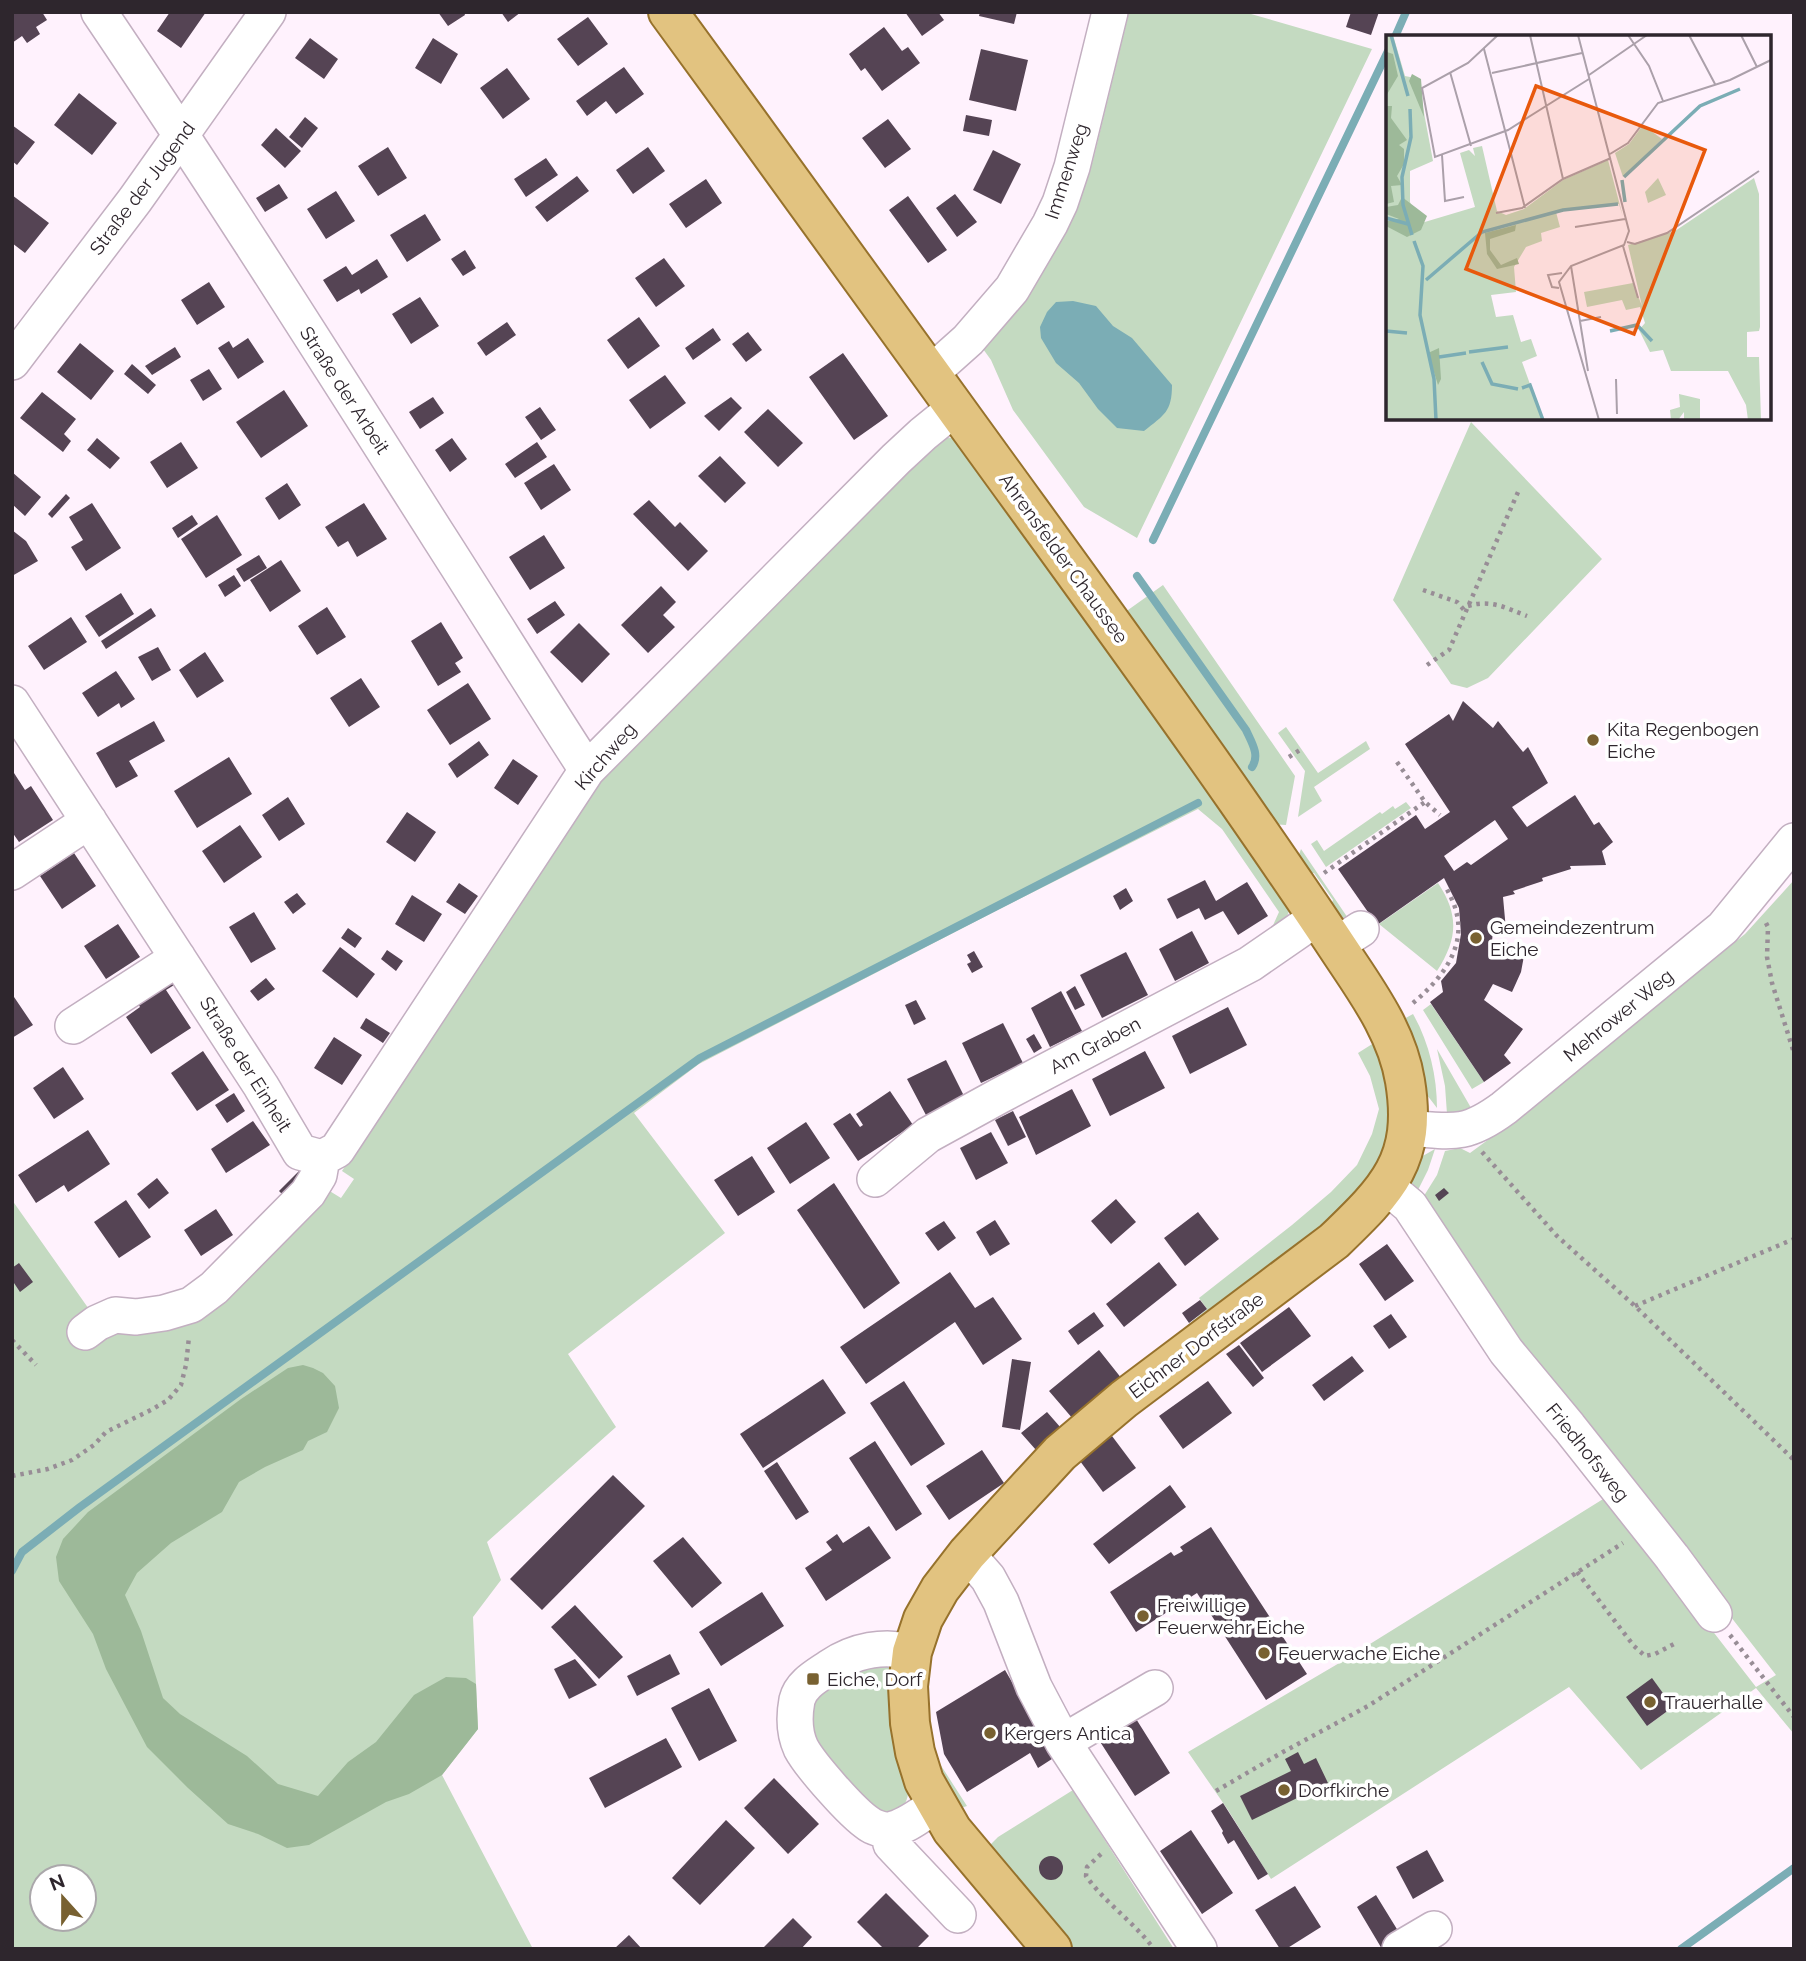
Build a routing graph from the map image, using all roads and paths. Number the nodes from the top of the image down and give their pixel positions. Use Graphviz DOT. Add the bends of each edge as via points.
graph roads {
  1 [pos="99,12"];
  2 [pos="268,12"];
  3 [pos="668,12"];
  4 [pos="1110,12"];
  5 [pos="182,136"];
  6 [pos="12,362"];
  7 [pos="931,373"];
  8 [pos="955,408"];
  9 [pos="1518,492"];
  10 [pos="1423,590"];
  11 [pos="1466,609"];
  12 [pos="1527,616"];
  13 [pos="1427,665"];
  14 [pos="12,703"];
  15 [pos="1303,747"];
  16 [pos="1289,757"];
  17 [pos="1398,762"];
  18 [pos="587,770"];
  19 [pos="1424,802"];
  20 [pos="1440,815"];
  21 [pos="89,821"];
  22 [pos="1794,841"];
  23 [pos="1329,869"];
  24 [pos="12,872"];
  25 [pos="1445,885"];
  26 [pos="1745,903"];
  27 [pos="1339,930"];
  28 [pos="178,958"];
  29 [pos="1413,1003"];
  30 [pos="74,1026"];
  31 [pos="1794,1052"];
  32 [pos="1409,1128"];
  33 [pos="1464,1129"];
  34 [pos="331,1166"];
  35 [pos="875,1179"];
  36 [pos="1386,1186"];
  37 [pos="1794,1239"];
  38 [pos="191,1305"];
  39 [pos="1635,1306"];
  40 [pos="85,1332"];
  41 [pos="12,1340"];
  42 [pos="36,1365"];
  43 [pos="1794,1460"];
  44 [pos="12,1476"];
  45 [pos="1648,1527"];
  46 [pos="967,1554"];
  47 [pos="1577,1572"];
  48 [pos="1714,1614"];
  49 [pos="1674,1644"];
  50 [pos="912,1652"];
  51 [pos="1155,1688"];
  52 [pos="1794,1717"];
  53 [pos="1063,1742"];
  54 [pos="1216,1791"];
  55 [pos="936,1805"];
  56 [pos="888,1830"];
  57 [pos="1126,1837"];
  58 [pos="958,1914"];
  59 [pos="1434,1928"];
  60 [pos="1052,1949"];
  61 [pos="1154,1949"];
  62 [pos="1199,1949"];
  63 [pos="1400,1949"];
  1 -- 5 [label="street, Straße der Arbeit"];
  2 -- 5 [label="street, Straße der Jugend"];
  3 -- 7 [label="main road, Ahrensfelder Chaussee"];
  4 -- 7 [label="street, Immenweg" via="1072,167 1050,224 1004,299"];
  5 -- 6 [label="street, Straße der Jugend"];
  5 -- 18 [label="street, Straße der Arbeit"];
  7 -- 8 [label="main road, Ahrensfelder Chaussee"];
  8 -- 18 [label="street, Kirchweg" via="896,459"];
  8 -- 27 [label="main road, Ahrensfelder Chaussee"];
  9 -- 11 [label="path"];
  10 -- 11 [label="path"];
  11 -- 12 [label="path" via="1492,603"];
  11 -- 13 [label="path" via="1449,650"];
  14 -- 21 [label="street, Straße der Einheit"];
  15 -- 16 [label="path"];
  17 -- 19 [label="path"];
  18 -- 34 [label="street, Kirchweg" via="337,1150"];
  19 -- 20 [label="path"];
  19 -- 23 [label="path"];
  21 -- 24 [label="street"];
  21 -- 28 [label="street, Straße der Einheit"];
  22 -- 26 [label="street, Mehrower Weg"];
  25 -- 29 [label="path" via="1456,909 1458,938 1442,975"];
  26 -- 31 [label="path" via="1768,927 1772,983"];
  26 -- 33 [label="street, Mehrower Weg" via="1723,928 1504,1108"];
  27 -- 32 [label="main road, Ahrensfelder Chaussee" via="1397,1052"];
  27 -- 35 [label="street, Am Graben" via="1250,964 999,1096 928,1135"];
  28 -- 30 [label="street"];
  28 -- 34 [label="street, Straße der Einheit" via="300,1152"];
  32 -- 33 [label="street, Mehrower Weg"];
  32 -- 36 [label="main road, Eichner Dorfstraße" via="1400,1163"];
  33 -- 39 [label="path" via="1557,1236"];
  34 -- 38 [label="street" via="214,1288"];
  36 -- 45 [label="street, Friedhofsweg" via="1410,1206 1506,1351"];
  36 -- 46 [label="main road, Eichner Dorfstraße" via="1334,1241 1070,1443"];
  37 -- 39 [label="path"];
  38 -- 40 [label="street" via="136,1317 115,1315"];
  38 -- 44 [label="path" via="186,1366 181,1385 168,1400 106,1432 72,1460"];
  39 -- 43 [label="path"];
  41 -- 42 [label="path"];
  45 -- 47 [label="path"];
  45 -- 48 [label="street, Friedhofsweg"];
  46 -- 50 [label="main road, Eichner Dorfstraße" via="923,1619"];
  46 -- 53 [label="street" via="1001,1602 1034,1688"];
  47 -- 49 [label="path" via="1645,1656"];
  47 -- 54 [label="path" via="1367,1706"];
  48 -- 52 [label="path"];
  50 -- 55 [label="main road, Eichner Dorfstraße" via="910,1723 924,1782"];
  50 -- 56 [label="street" via="877,1649 841,1659 807,1683 797,1698 794,1724 811,1764 870,1826"];
  51 -- 53 [label="street"];
  53 -- 57 [label="street"];
  55 -- 56 [label="street"];
  55 -- 60 [label="main road, Eichner Dorfstraße"];
  56 -- 58 [label="street" via="891,1844"];
  57 -- 61 [label="path" via="1094,1859 1086,1876"];
  57 -- 62 [label="street"];
  59 -- 63 [label="street"];
}
